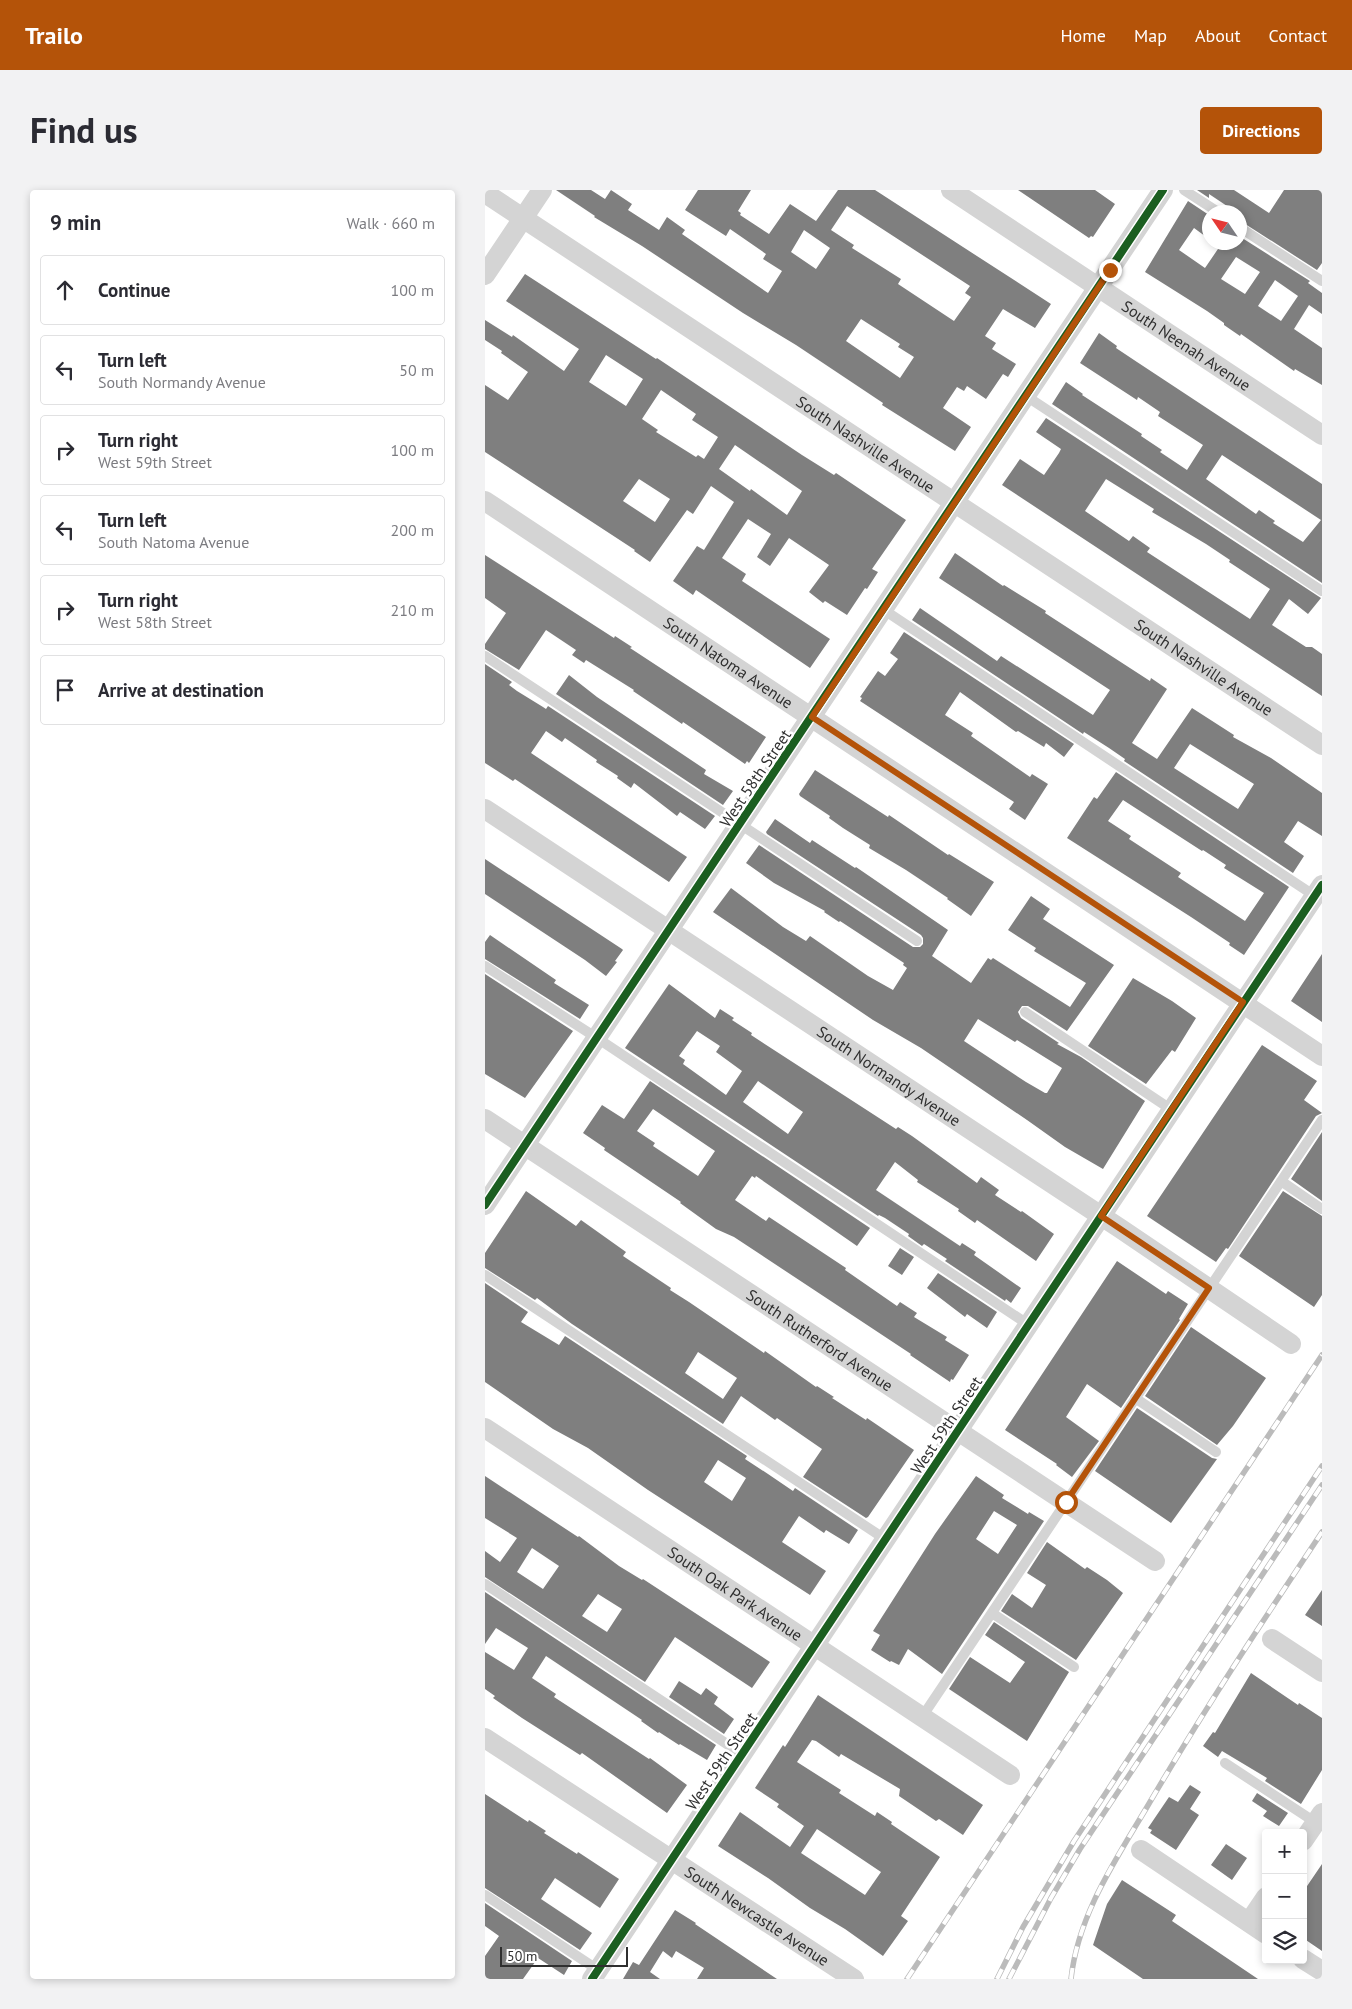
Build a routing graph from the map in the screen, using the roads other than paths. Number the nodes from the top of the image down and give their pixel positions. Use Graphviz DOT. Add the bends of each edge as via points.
graph roads {
  1 [pos="542,190"];
  2 [pos="951,190"];
  3 [pos="1163,190"];
  4 [pos="1183,190"];
  5 [pos="485,193"];
  6 [pos="1207,205"];
  7 [pos="523,218"];
  8 [pos="1247,232"];
  9 [pos="485,275"];
  10 [pos="1322,281"];
  11 [pos="1098,288"];
  12 [pos="1026,396"];
  13 [pos="1322,435"];
  14 [pos="485,501"];
  15 [pos="955,503"];
  16 [pos="1322,591"];
  17 [pos="883,610"];
  18 [pos="485,656"];
  19 [pos="812,717"];
  20 [pos="1322,745"];
  21 [pos="485,810"];
  22 [pos="740,824"];
  23 [pos="1319,890"];
  24 [pos="669,931"];
  25 [pos="917,941"];
  26 [pos="485,966"];
  27 [pos="1243,1002"];
  28 [pos="1025,1012"];
  29 [pos="597,1038"];
  30 [pos="1322,1056"];
  31 [pos="1172,1110"];
  32 [pos="485,1119"];
  33 [pos="1322,1120"];
  34 [pos="525,1145"];
  35 [pos="1281,1182"];
  36 [pos="485,1206"];
  37 [pos="1322,1208"];
  38 [pos="1101,1216"];
  39 [pos="485,1275"];
  40 [pos="1209,1288"];
  41 [pos="1029,1325"];
  42 [pos="1291,1344"];
  43 [pos="1135,1398"];
  44 [pos="485,1428"];
  45 [pos="958,1431"];
  46 [pos="1216,1452"];
  47 [pos="1066,1502"];
  48 [pos="885,1539"];
  49 [pos="1155,1562"];
  50 [pos="485,1584"];
  51 [pos="992,1613"];
  52 [pos="1272,1639"];
  53 [pos="815,1645"];
  54 [pos="1074,1666"];
  55 [pos="1322,1672"];
  56 [pos="923,1717"];
  57 [pos="485,1738"];
  58 [pos="742,1754"];
  59 [pos="1225,1763"];
  60 [pos="1010,1775"];
  61 [pos="1320,1821"];
  62 [pos="1307,1836"];
  63 [pos="1141,1850"];
  64 [pos="671,1860"];
  65 [pos="485,1895"];
  66 [pos="1262,1903"];
  67 [pos="1249,1922"];
  68 [pos="1262,1931"];
  69 [pos="1307,1962"];
  70 [pos="1322,1971"];
  71 [pos="595,1975"];
  72 [pos="854,1979"];
  1 -- 7 [label="street"];
  2 -- 11 [label="street, South Neenah Avenue"];
  3 -- 11 [label="street, West 58th Street"];
  4 -- 6 [label="lane"];
  5 -- 7 [label="street, South Nashville Avenue"];
  7 -- 9 [label="street"];
  7 -- 15 [label="street, South Nashville Avenue"];
  8 -- 10 [label="lane"];
  11 -- 12 [label="street, West 58th Street"];
  11 -- 13 [label="street, South Neenah Avenue"];
  12 -- 15 [label="street, West 58th Street"];
  12 -- 16 [label="lane"];
  14 -- 19 [label="street, South Natoma Avenue"];
  15 -- 17 [label="street, West 58th Street"];
  15 -- 20 [label="street, South Nashville Avenue"];
  17 -- 19 [label="street, West 58th Street"];
  17 -- 23 [label="lane"];
  18 -- 22 [label="lane"];
  19 -- 22 [label="street, West 58th Street"];
  19 -- 27 [label="street, South Natoma Avenue"];
  21 -- 24 [label="street, South Normandy Avenue"];
  22 -- 24 [label="street, West 58th Street"];
  22 -- 25 [label="lane"];
  23 -- 27 [label="street, West 59th Street"];
  24 -- 29 [label="street, West 58th Street"];
  24 -- 38 [label="street, South Normandy Avenue"];
  26 -- 29 [label="lane"];
  27 -- 30 [label="street, South Natoma Avenue"];
  27 -- 31 [label="street, West 59th Street"];
  28 -- 31 [label="lane"];
  29 -- 34 [label="street, West 58th Street"];
  29 -- 41 [label="lane"];
  31 -- 38 [label="street, West 59th Street"];
  32 -- 34 [label="street, South Rutherford Avenue"];
  33 -- 35 [label="lane"];
  34 -- 36 [label="street, West 58th Street"];
  34 -- 45 [label="street, South Rutherford Avenue"];
  35 -- 37 [label="lane"];
  35 -- 40 [label="lane"];
  38 -- 40 [label="street, South Normandy Avenue"];
  38 -- 41 [label="street, West 59th Street"];
  39 -- 48 [label="lane"];
  40 -- 42 [label="street, South Normandy Avenue"];
  40 -- 43 [label="lane"];
  41 -- 45 [label="street, West 59th Street"];
  43 -- 46 [label="lane"];
  43 -- 47 [label="lane"];
  44 -- 53 [label="street, South Oak Park Avenue"];
  45 -- 47 [label="street, South Rutherford Avenue"];
  45 -- 48 [label="street, West 59th Street"];
  47 -- 49 [label="street, South Rutherford Avenue"];
  47 -- 51 [label="lane"];
  48 -- 53 [label="street, West 59th Street"];
  50 -- 58 [label="lane"];
  51 -- 54 [label="lane"];
  51 -- 56 [label="lane"];
  52 -- 55 [label="street"];
  53 -- 56 [label="street, South Oak Park Avenue"];
  53 -- 58 [label="street, West 59th Street"];
  56 -- 60 [label="street, South Oak Park Avenue"];
  57 -- 64 [label="street, South Newcastle Avenue"];
  58 -- 64 [label="street, West 59th Street"];
  59 -- 61 [label="lane"];
  61 -- 62 [label="street"];
  63 -- 67 [label="street"];
  64 -- 71 [label="street, West 59th Street"];
  64 -- 72 [label="street, South Newcastle Avenue"];
  65 -- 71 [label="lane"];
  66 -- 67 [label="street"];
  67 -- 68 [label="street"];
  69 -- 70 [label="street"];
}
